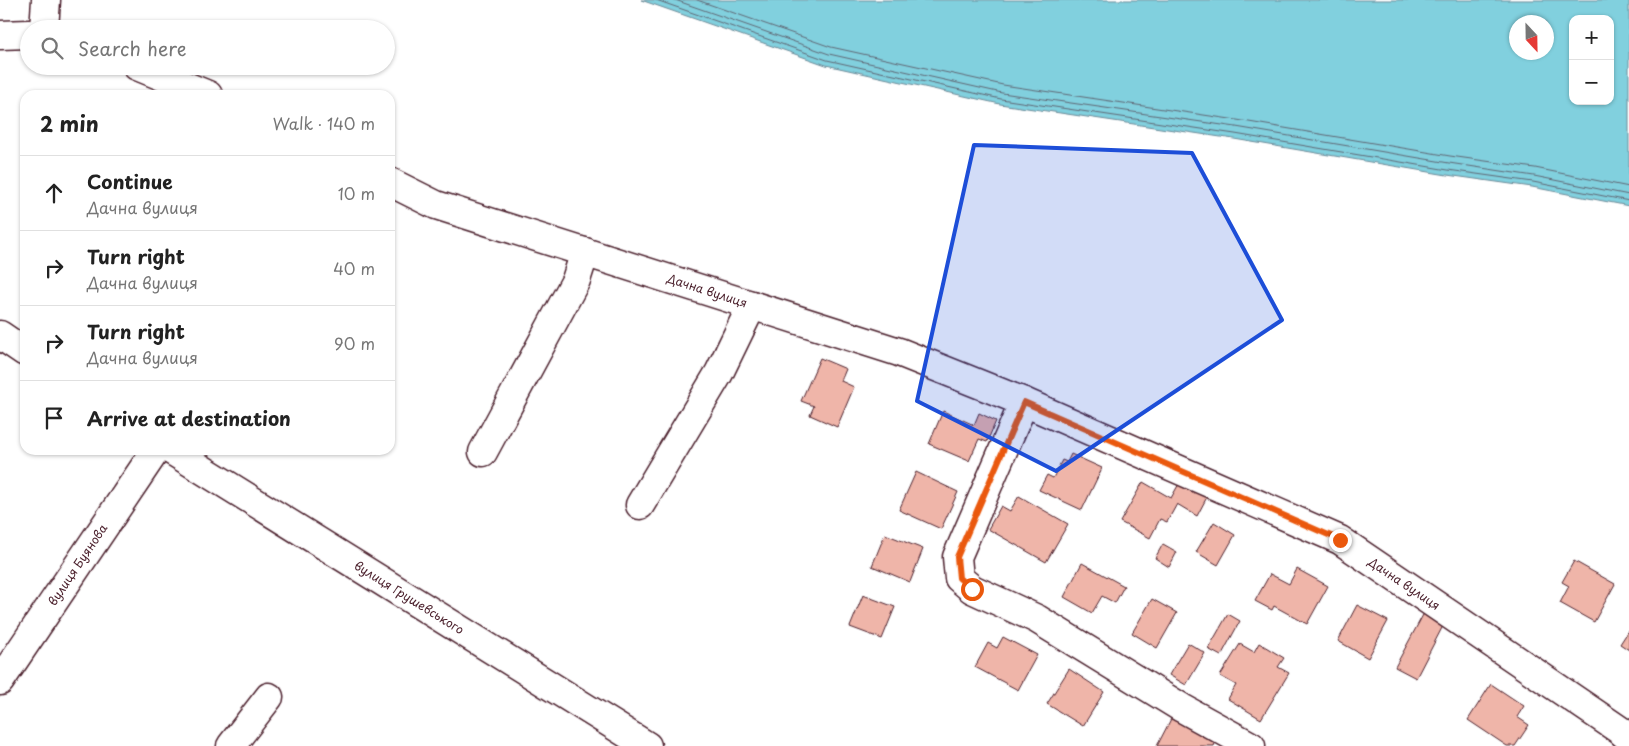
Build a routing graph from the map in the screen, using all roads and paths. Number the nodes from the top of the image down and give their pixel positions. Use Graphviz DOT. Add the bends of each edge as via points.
graph roads {
  1 [pos="46,0"];
  2 [pos="45,20"];
  3 [pos="20,34"];
  4 [pos="0,35"];
  5 [pos="159,75"];
  6 [pos="196,90"];
  7 [pos="395,184"];
  8 [pos="585,252"];
  9 [pos="752,305"];
  10 [pos="0,335"];
  11 [pos="20,349"];
  12 [pos="1024,402"];
  13 [pos="483,452"];
  14 [pos="153,455"];
  15 [pos="179,455"];
  16 [pos="640,505"];
  17 [pos="0,681"];
  18 [pos="268,697"];
  19 [pos="1629,738"];
  20 [pos="231,746"];
  21 [pos="647,746"];
  22 [pos="1251,746"];
  1 -- 2 [label="street"];
  3 -- 4 [label="street"];
  5 -- 6 [label="street"];
  7 -- 8 [label="street, Дачна вулиця" via="436,204"];
  8 -- 9 [label="street, Дачна вулиця"];
  8 -- 13 [label="street" via="576,280"];
  9 -- 12 [label="street, Дачна вулиця" via="899,352"];
  9 -- 16 [label="street" via="720,373"];
  10 -- 11 [label="street"];
  12 -- 19 [label="street, Дачна вулиця" via="1340,540"];
  12 -- 22 [label="street" via="957,557 959,578 972,589 1037,619 1182,708"];
  14 -- 17 [label="street, вулиця Буянова"];
  15 -- 21 [label="street, вулиця Грушевського"];
  18 -- 20 [label="street"];
}
